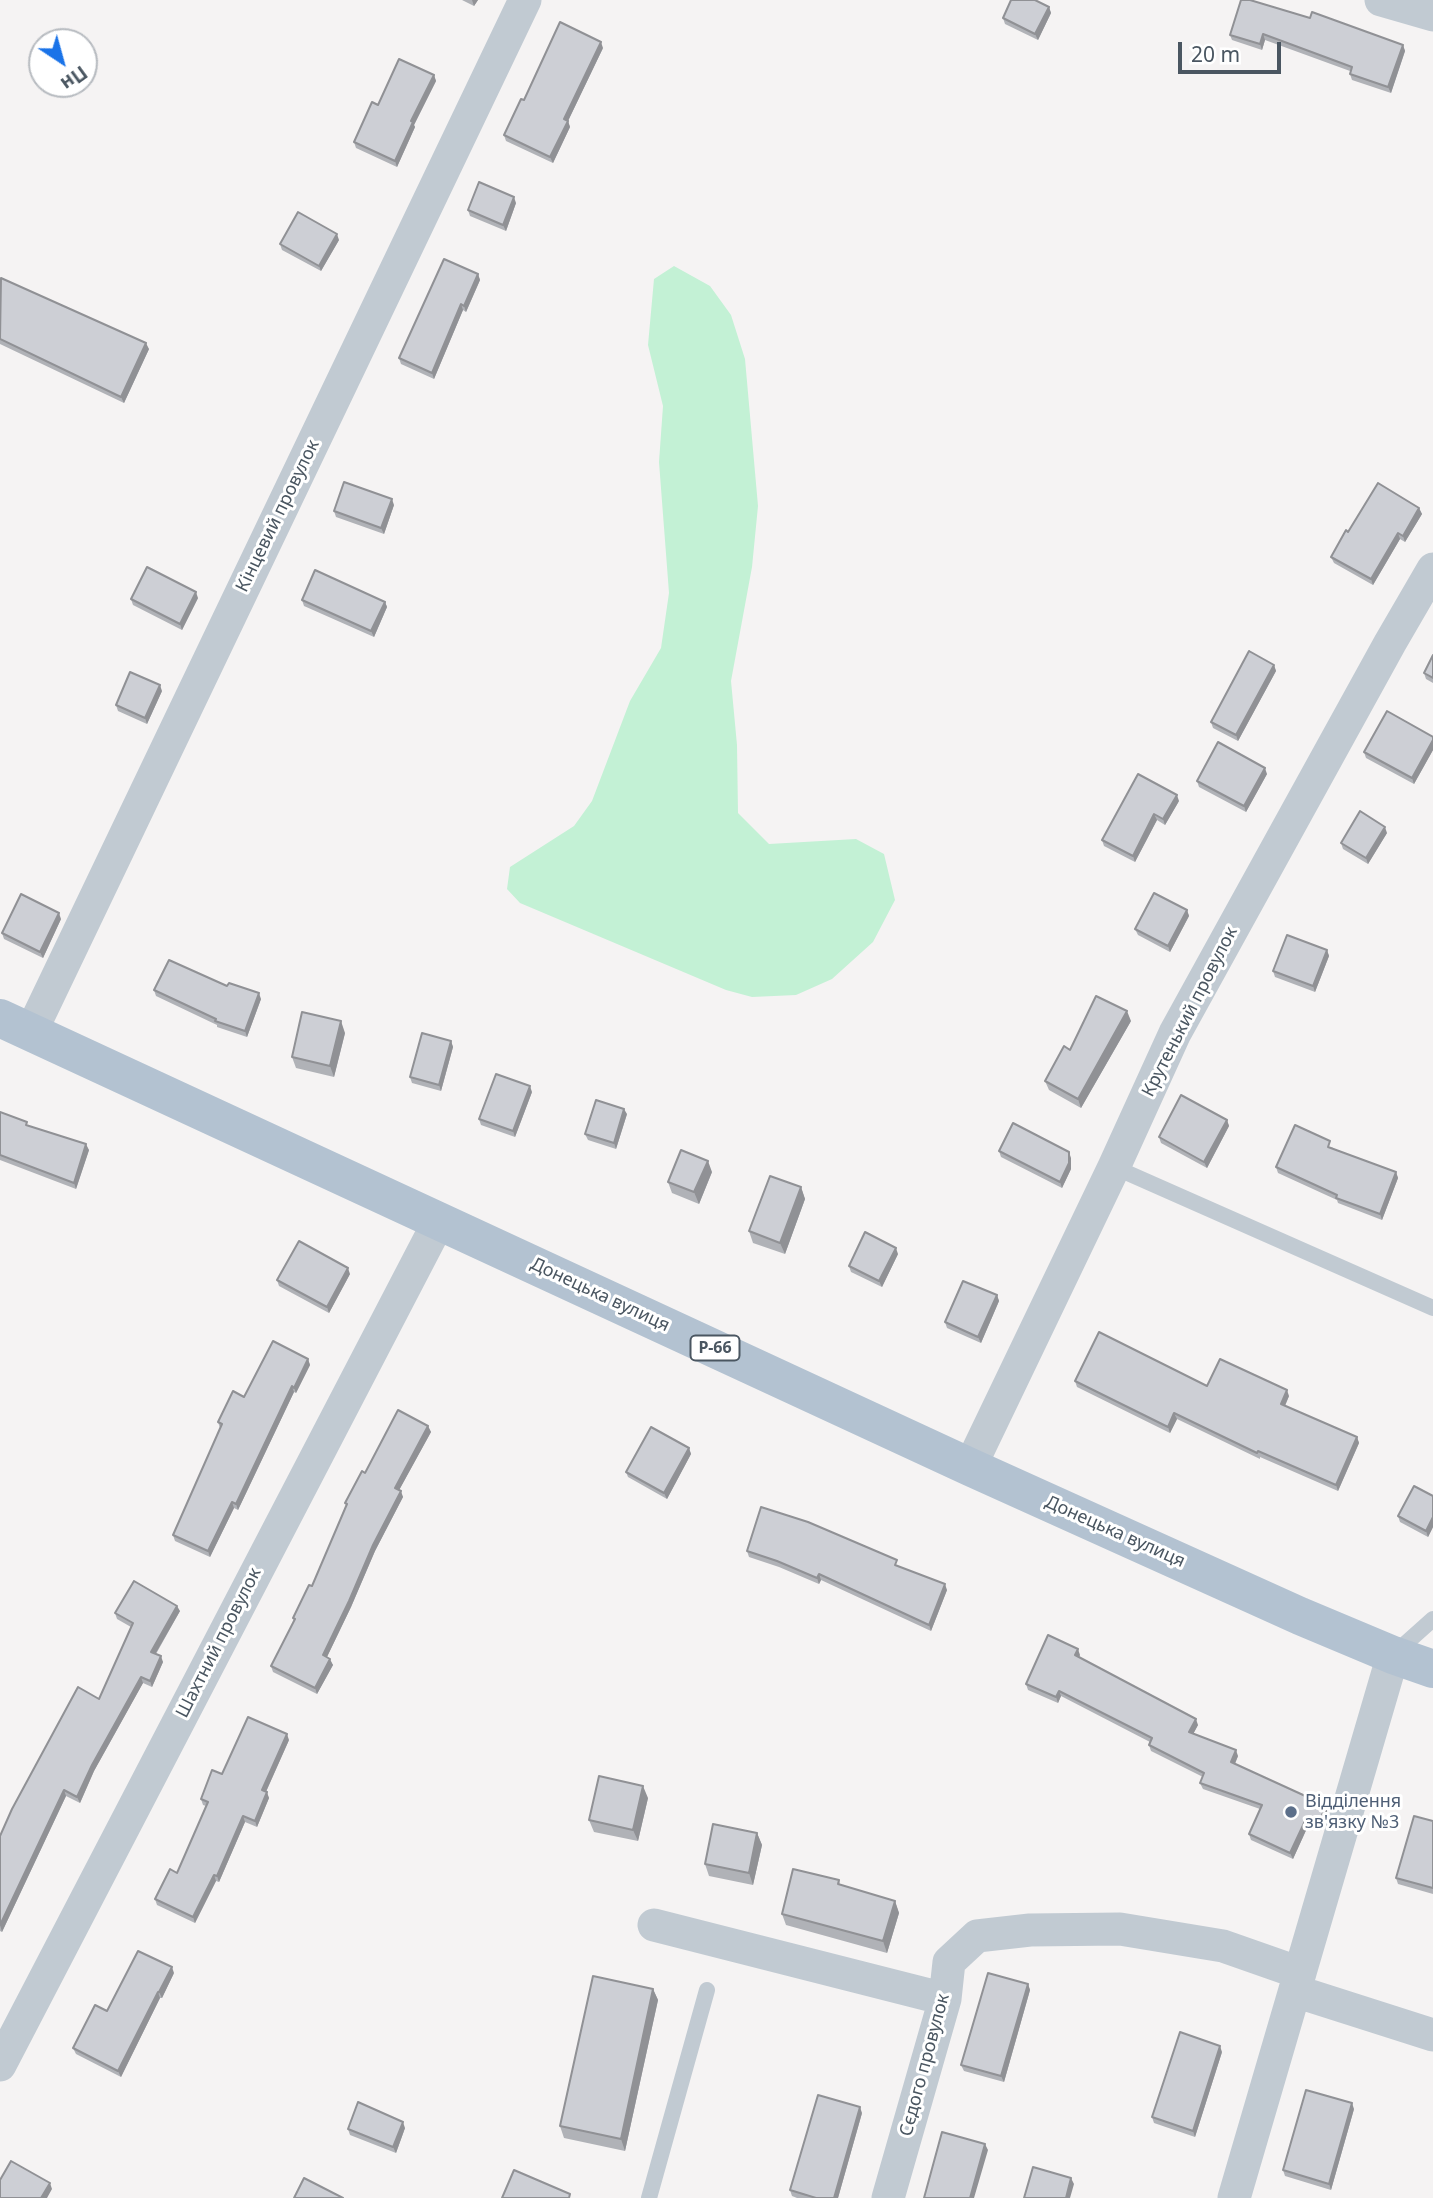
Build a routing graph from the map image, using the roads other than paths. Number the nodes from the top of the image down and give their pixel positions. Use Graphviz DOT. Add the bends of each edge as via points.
graph roads {
  1 [pos="525,0"];
  2 [pos="1381,0"];
  3 [pos="1433,15"];
  4 [pos="1433,569"];
  5 [pos="15,1025"];
  6 [pos="1114,1167"];
  7 [pos="439,1221"];
  8 [pos="1433,1308"];
  9 [pos="970,1467"];
  10 [pos="1433,1619"];
  11 [pos="1393,1655"];
  12 [pos="1433,1669"];
  13 [pos="654,1925"];
  14 [pos="1298,1982"];
  15 [pos="707,1990"];
  16 [pos="945,1999"];
  17 [pos="1433,2035"];
  18 [pos="0,2065"];
  19 [pos="649,2198"];
  20 [pos="888,2198"];
  21 [pos="1234,2198"];
  1 -- 5 [label="street, Кінцевий провулок"];
  2 -- 3 [label="street"];
  4 -- 6 [label="street, Крутенький провулок" via="1175,1033"];
  5 -- 7 [label="main road, Донецька вулиця / Р-66"];
  6 -- 8 [label="lane"];
  6 -- 9 [label="street, Крутенький провулок"];
  7 -- 9 [label="main road, Донецька вулиця / Р-66"];
  7 -- 18 [label="street, Шахтний провулок"];
  9 -- 11 [label="main road, Донецька вулиця / Р-66"];
  10 -- 11 [label="lane"];
  11 -- 12 [label="main road, Донецька вулиця / Р-66"];
  11 -- 14 [label="street"];
  13 -- 16 [label="street"];
  14 -- 16 [label="street, Сєдого провулок" via="1223,1946 1120,1929 1030,1930 977,1936 949,1962"];
  14 -- 17 [label="street, Сєдого провулок"];
  14 -- 21 [label="street"];
  15 -- 19 [label="lane"];
  16 -- 20 [label="street, Сєдого провулок"];
}
